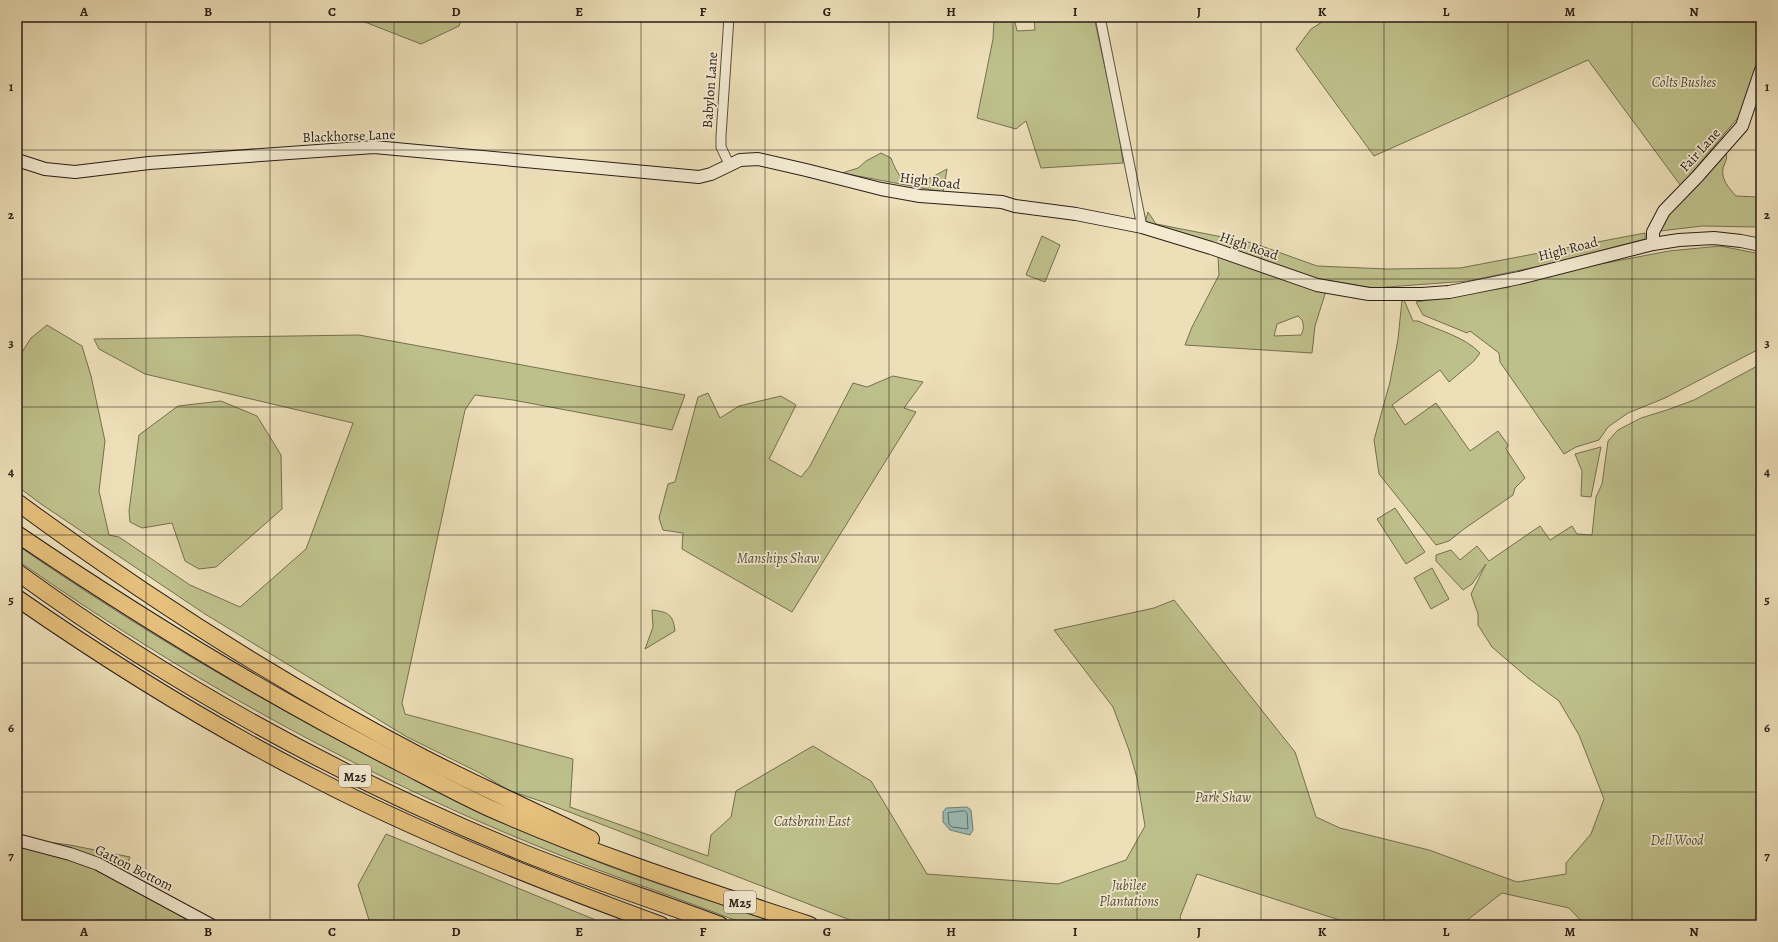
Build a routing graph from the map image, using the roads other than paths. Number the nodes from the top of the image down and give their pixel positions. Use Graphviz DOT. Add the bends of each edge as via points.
graph roads {
  1 [pos="730,17"];
  2 [pos="1100,17"];
  3 [pos="1761,70"];
  4 [pos="17,160"];
  5 [pos="729,164"];
  6 [pos="1142,227"];
  7 [pos="1653,244"];
  8 [pos="1761,245"];
  9 [pos="17,502"];
  10 [pos="17,534"];
  11 [pos="17,572"];
  12 [pos="17,598"];
  13 [pos="17,840"];
  14 [pos="671,879"];
  15 [pos="211,925"];
  16 [pos="661,925"];
  17 [pos="720,925"];
  18 [pos="810,925"];
  1 -- 5 [label="street, Babylon Lane" via="721,136 721,147"];
  2 -- 6 [label="street"];
  3 -- 7 [label="street, Fair Lane" via="1742,126 1664,211 1653,232"];
  4 -- 5 [label="street, Blackhorse Lane" via="45,169 74,172 149,163 374,147 685,176 711,174"];
  5 -- 6 [label="street, High Road" via="740,160 758,159 920,196 1002,202"];
  6 -- 7 [label="street, High Road" via="1317,285 1369,294 1449,292 1519,278"];
  7 -- 8 [label="street, High Road" via="1714,238"];
  9 -- 14 [label="highway, M25" via="158,602 325,703 421,756"];
  10 -- 14 [label="highway, M25" via="216,661 324,725 486,806"];
  11 -- 17 [label="highway, M25" via="190,688 350,774 409,803 520,851"];
  12 -- 16 [label="highway, M25" via="180,703 316,779 470,851"];
  13 -- 15 [label="street, Gatton Bottom" via="98,864"];
  14 -- 18 [label="highway, M25"];
}
